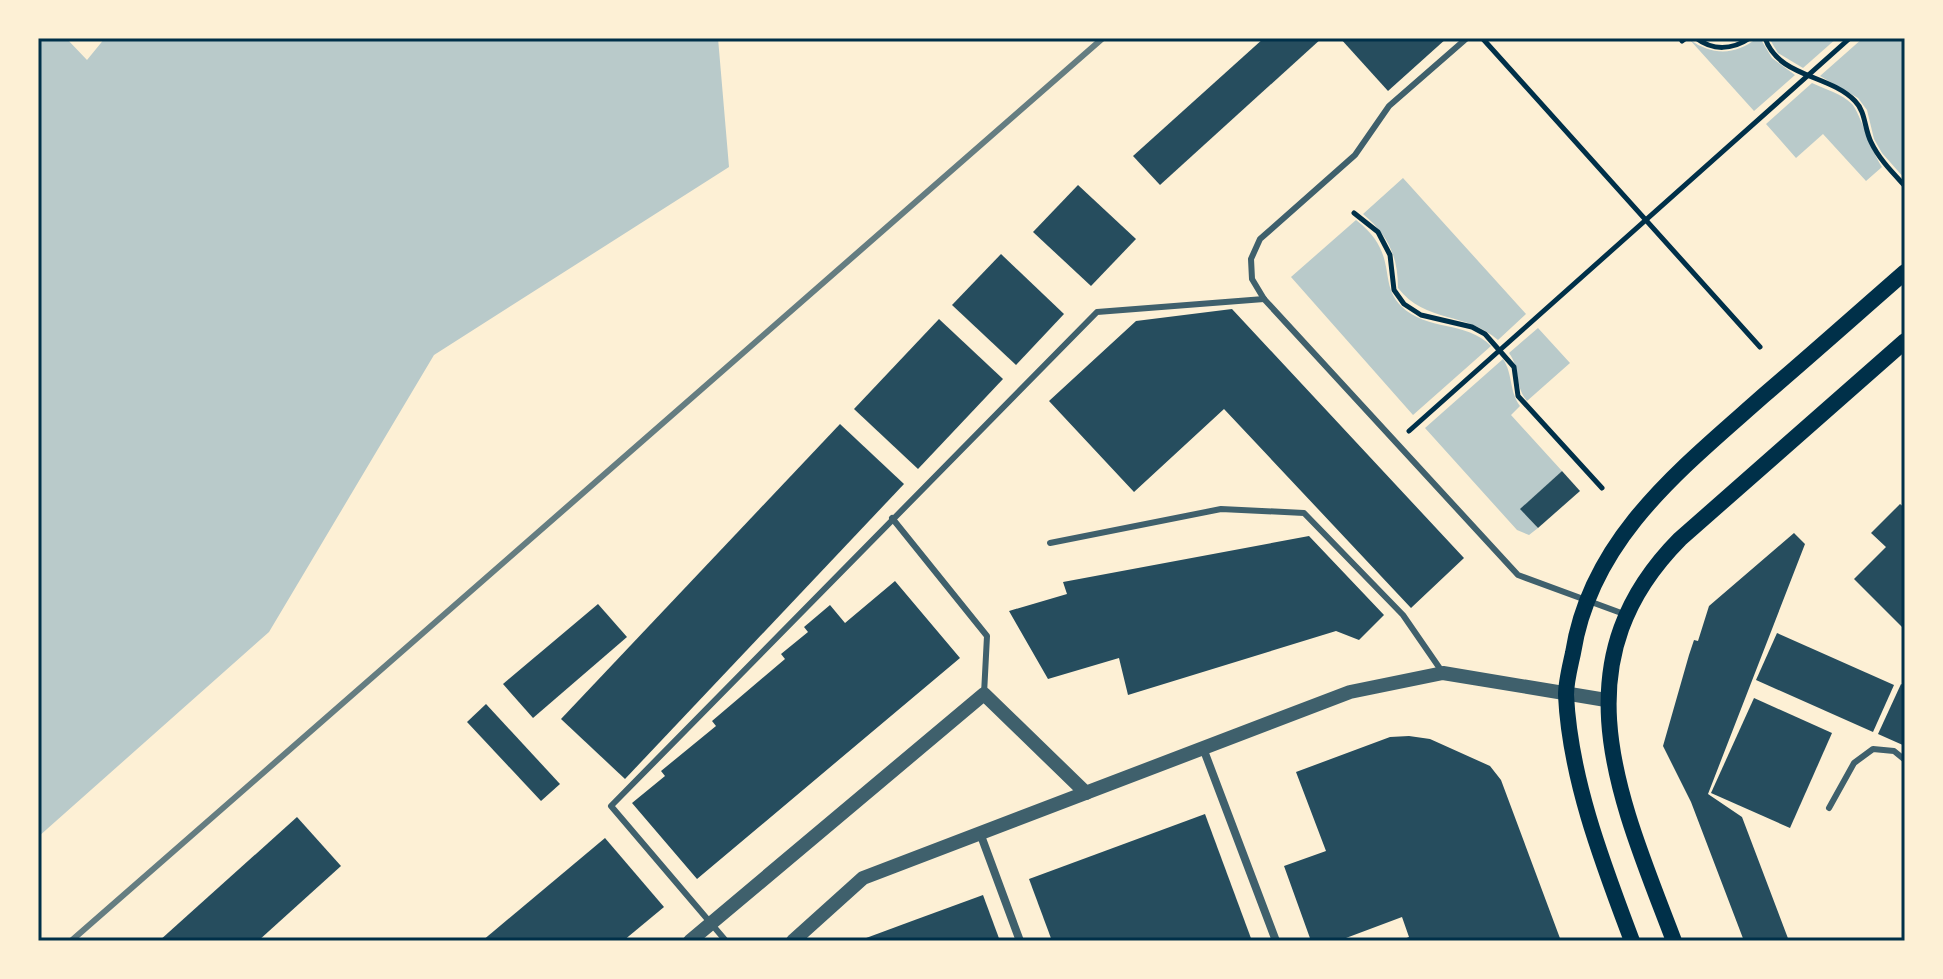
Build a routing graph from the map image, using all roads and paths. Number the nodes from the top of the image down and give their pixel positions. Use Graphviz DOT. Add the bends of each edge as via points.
graph roads {
  1 [pos="1467,38"];
  2 [pos="1483,38"];
  3 [pos="1696,38"];
  4 [pos="1750,38"];
  5 [pos="1765,38"];
  6 [pos="1850,38"];
  7 [pos="1807,76"];
  8 [pos="1905,186"];
  9 [pos="1354,213"];
  10 [pos="1646,219"];
  11 [pos="1905,272"];
  12 [pos="1264,299"];
  13 [pos="1905,341"];
  14 [pos="1760,347"];
  15 [pos="1501,349"];
  16 [pos="1396,442"];
  17 [pos="1602,488"];
  18 [pos="892,518"];
  19 [pos="1050,543"];
  20 [pos="1587,600"];
  21 [pos="1624,614"];
  22 [pos="1443,673"];
  23 [pos="1566,693"];
  24 [pos="984,694"];
  25 [pos="1606,700"];
  26 [pos="1203,748"];
  27 [pos="1905,760"];
  28 [pos="1086,793"];
  29 [pos="1829,808"];
  30 [pos="980,833"];
  31 [pos="711,923"];
  32 [pos="797,939"];
  33 [pos="690,941"];
  34 [pos="726,941"];
  35 [pos="1020,941"];
  36 [pos="1276,941"];
  37 [pos="1632,941"];
  38 [pos="1674,941"];
  1 -- 12 [label="lane" via="1389,106 1355,155 1260,239 1251,259 1252,279"];
  2 -- 10 [label="path"];
  3 -- 4 [label="path" via="1728,48"];
  5 -- 7 [label="path" via="1787,66"];
  6 -- 7 [label="path"];
  7 -- 8 [label="path" via="1855,100 1870,140"];
  7 -- 10 [label="path"];
  9 -- 15 [label="path" via="1378,232 1390,255 1394,290 1404,304 1440,322 1472,327"];
  10 -- 14 [label="path"];
  10 -- 15 [label="path"];
  11 -- 20 [label="main road" via="1661,486 1617,541"];
  12 -- 16 [label="lane"];
  12 -- 18 [label="lane" via="1097,312"];
  13 -- 21 [label="main road" via="1695,525 1653,566"];
  15 -- 16 [label="path"];
  15 -- 17 [label="path" via="1514,367 1518,396"];
  16 -- 20 [label="lane" via="1518,575"];
  18 -- 24 [label="lane" via="987,636"];
  18 -- 31 [label="lane" via="611,806"];
  19 -- 22 [label="lane" via="1221,509 1304,513 1403,615"];
  20 -- 21 [label="lane"];
  20 -- 23 [label="main road"];
  21 -- 25 [label="main road" via="1613,644"];
  22 -- 23 [label="street"];
  22 -- 26 [label="street" via="1350,692"];
  23 -- 25 [label="street"];
  23 -- 37 [label="main road" via="1577,766 1605,870"];
  24 -- 28 [label="street"];
  24 -- 31 [label="street"];
  25 -- 38 [label="main road" via="1615,758 1643,858"];
  26 -- 28 [label="street"];
  26 -- 36 [label="street"];
  27 -- 29 [label="lane" via="1894,751 1873,749 1854,763"];
  28 -- 30 [label="street"];
  30 -- 32 [label="street" via="863,878"];
  30 -- 35 [label="street"];
  31 -- 33 [label="street"];
  31 -- 34 [label="lane"];
}
